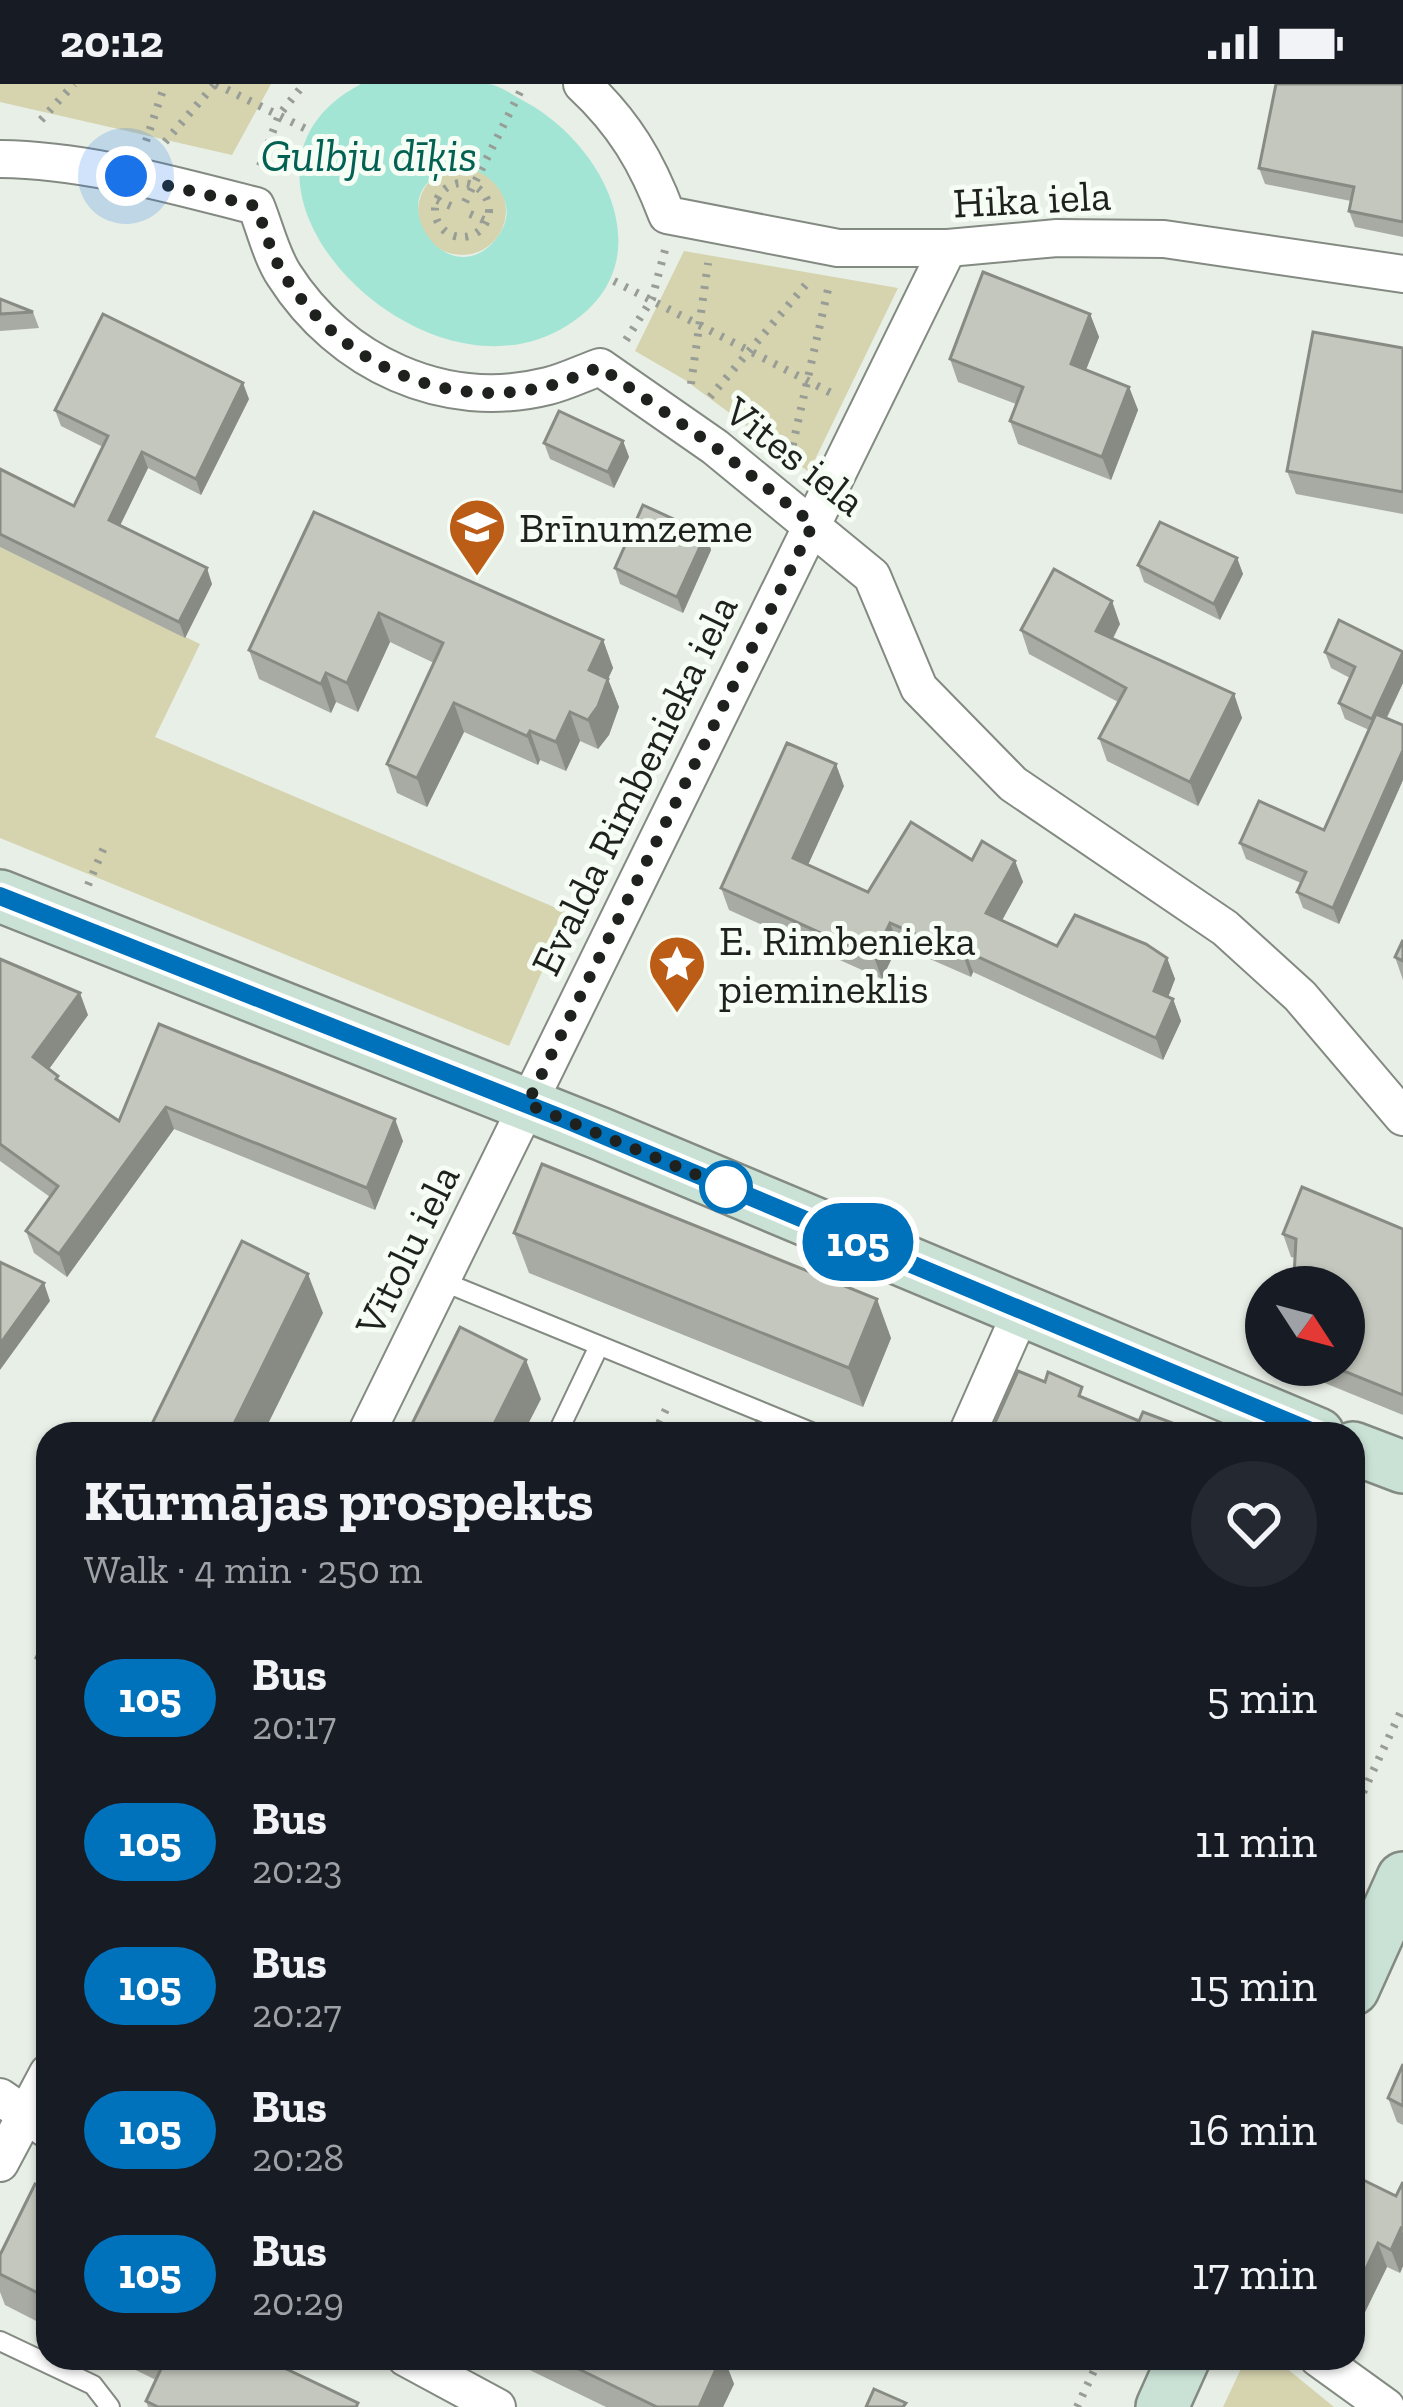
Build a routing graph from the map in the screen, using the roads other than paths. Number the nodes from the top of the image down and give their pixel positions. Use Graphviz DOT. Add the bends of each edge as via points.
graph roads {
  1 [pos="582,84"];
  2 [pos="0,159"];
  3 [pos="948,248"];
  4 [pos="1403,274"];
  5 [pos="813,524"];
  6 [pos="5,908"];
  7 [pos="527,1104"];
  8 [pos="1403,1117"];
  9 [pos="444,1282"];
  10 [pos="1022,1312"];
  11 [pos="599,1346"];
  12 [pos="372,1422"];
  13 [pos="563,1422"];
  14 [pos="786,1422"];
  15 [pos="972,1422"];
  16 [pos="1289,1422"];
  17 [pos="1365,1453"];
  18 [pos="1403,1467"];
  19 [pos="1403,1878"];
  20 [pos="1365,1962"];
  21 [pos="25,2114"];
  22 [pos="0,2163"];
  23 [pos="0,2341"];
  24 [pos="36,2358"];
  25 [pos="61,2370"];
  26 [pos="417,2370"];
  27 [pos="1179,2370"];
  28 [pos="1335,2370"];
  29 [pos="438,2394"];
  30 [pos="110,2407"];
  31 [pos="497,2407"];
  32 [pos="1162,2407"];
  33 [pos="1386,2407"];
  1 -- 3 [label="street, Hika iela" via="649,166 667,215 838,248"];
  2 -- 5 [label="street, Vites iela" via="148,180 256,206 282,273 304,301 327,329 386,369 437,387 493,393 548,386 600,367"];
  3 -- 4 [label="street, Hika iela" via="1164,238"];
  3 -- 5 [label="street, Evalda Rimbenieka iela"];
  5 -- 7 [label="street, Evalda Rimbenieka iela"];
  5 -- 8 [label="street, Vites iela" via="872,576 919,688 1013,784 1225,928 1300,996"];
  6 -- 7 [label="main road"];
  7 -- 9 [label="street, Vītolu iela"];
  7 -- 10 [label="main road"];
  9 -- 11 [label="lane"];
  9 -- 12 [label="street, Vītolu iela"];
  10 -- 15 [label="street"];
  10 -- 16 [label="main road"];
  11 -- 13 [label="lane"];
  11 -- 14 [label="lane"];
  17 -- 18 [label="main road"];
  19 -- 20 [label="main road"];
  21 -- 22 [label="street"];
  23 -- 24 [label="lane"];
  25 -- 30 [label="lane" via="93,2385"];
  26 -- 29 [label="street"];
  27 -- 32 [label="main road"];
  28 -- 33 [label="street"];
  29 -- 31 [label="street"];
}
